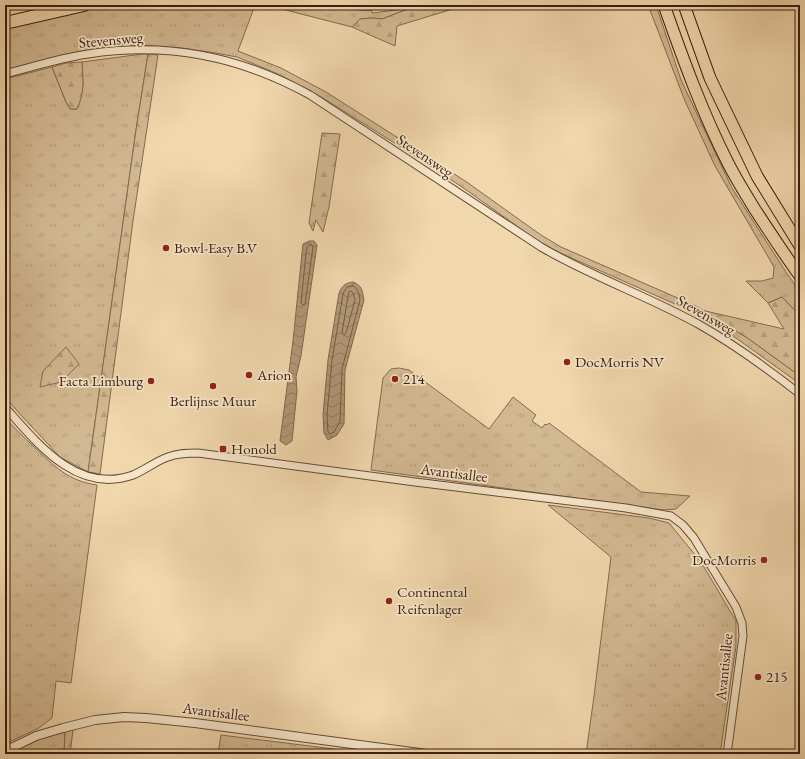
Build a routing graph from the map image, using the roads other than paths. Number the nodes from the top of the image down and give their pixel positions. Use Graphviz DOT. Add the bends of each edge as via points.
graph roads {
  1 [pos="84,5"];
  2 [pos="664,5"];
  3 [pos="684,5"];
  4 [pos="5,23"];
  5 [pos="5,74"];
  6 [pos="800,246"];
  7 [pos="800,276"];
  8 [pos="800,394"];
  9 [pos="5,406"];
  10 [pos="5,751"];
  11 [pos="427,754"];
  12 [pos="727,754"];
  1 -- 4 [label="highway"];
  2 -- 7 [label="highway" via="691,81 728,164"];
  3 -- 6 [label="highway" via="710,78 757,176"];
  5 -- 8 [label="street, Stevensweg" via="75,56 130,49 203,55 266,73 310,95 541,247 700,325"];
  9 -- 12 [label="street, Avantisallee" via="35,441 57,460 81,474 102,480 133,475 168,457 198,453 671,516 694,538 736,607 742,624 744,636"];
  10 -- 11 [label="street, Avantisallee" via="36,736 62,728 95,720 124,717 189,722"];
}
